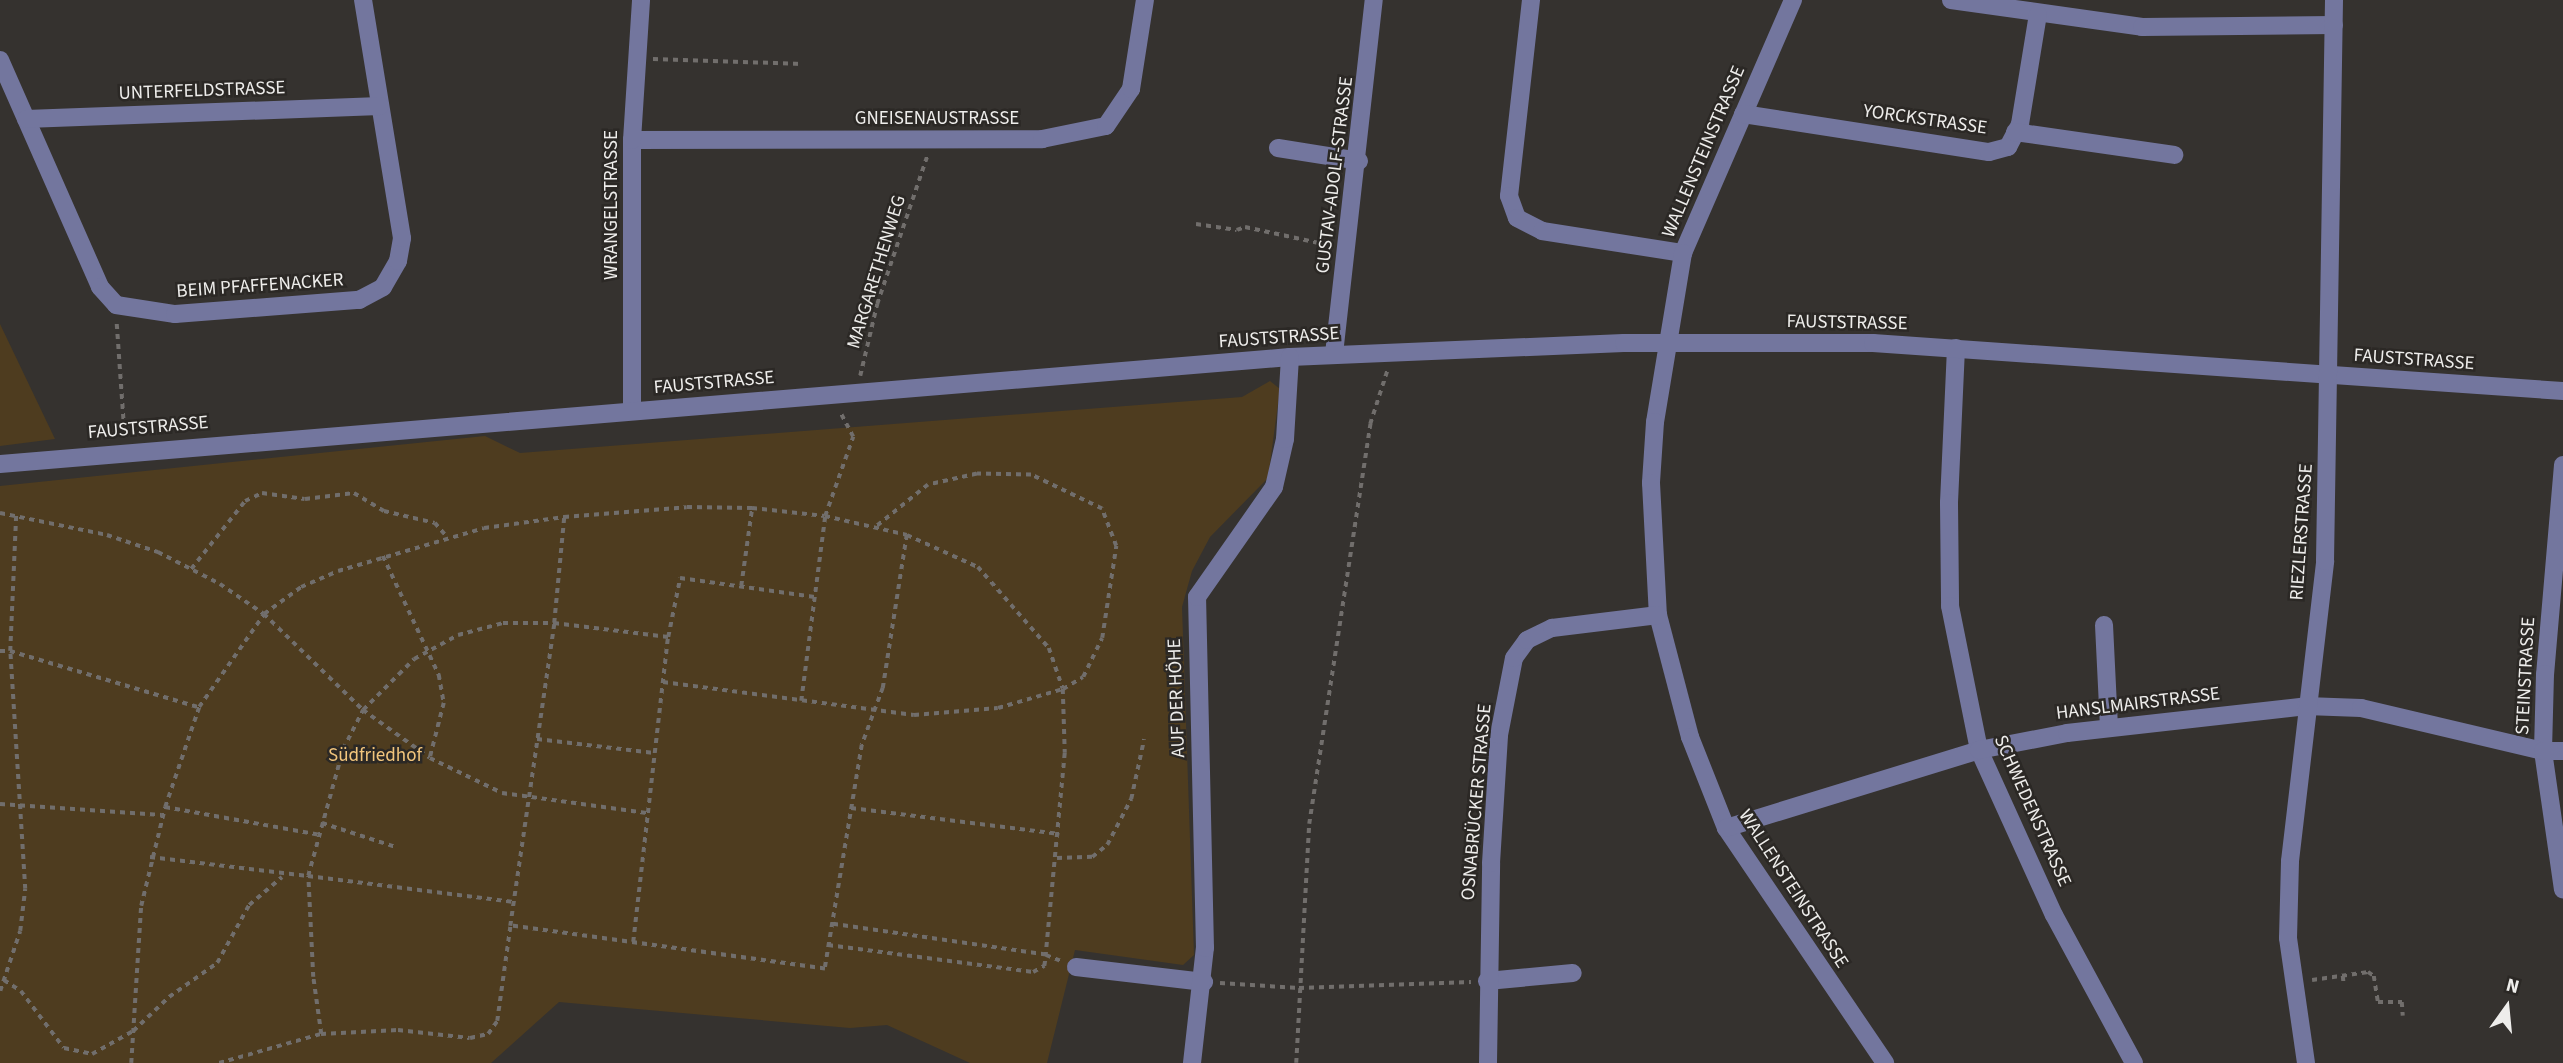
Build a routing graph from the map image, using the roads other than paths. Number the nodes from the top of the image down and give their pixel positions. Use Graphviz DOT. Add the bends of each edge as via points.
graph roads {
  1 [pos="363,0"];
  2 [pos="640,0"];
  3 [pos="1145,0"];
  4 [pos="1374,0"];
  5 [pos="1531,0"];
  6 [pos="1793,0"];
  7 [pos="1951,0"];
  8 [pos="2334,0"];
  9 [pos="2038,14"];
  10 [pos="2334,25"];
  11 [pos="0,60"];
  12 [pos="380,106"];
  13 [pos="1743,114"];
  14 [pos="26,119"];
  15 [pos="2015,132"];
  16 [pos="632,140"];
  17 [pos="1278,148"];
  18 [pos="2174,155"];
  19 [pos="1359,161"];
  20 [pos="1683,253"];
  21 [pos="1665,342"];
  22 [pos="1956,348"];
  23 [pos="1334,354"];
  24 [pos="1290,357"];
  25 [pos="2330,376"];
  26 [pos="2563,391"];
  27 [pos="632,411"];
  28 [pos="0,464"];
  29 [pos="2563,465"];
  30 [pos="2561,520"];
  31 [pos="1658,615"];
  32 [pos="2104,625"];
  33 [pos="2306,706"];
  34 [pos="2109,728"];
  35 [pos="1979,750"];
  36 [pos="2543,751"];
  37 [pos="2563,751"];
  38 [pos="1726,828"];
  39 [pos="2563,890"];
  40 [pos="1076,967"];
  41 [pos="1573,974"];
  42 [pos="1487,981"];
  43 [pos="1204,982"];
  44 [pos="1192,1063"];
  45 [pos="1488,1063"];
  46 [pos="1885,1063"];
  47 [pos="2134,1063"];
  48 [pos="2306,1063"];
  1 -- 12 [label="street, BEIM PFAFFENACKER"];
  2 -- 16 [label="street, WRANGELSTRASSE"];
  3 -- 16 [label="street, GNEISENAUSTRASSE" via="1131,89 1106,126 1042,139"];
  4 -- 19 [label="street, GUSTAV-ADOLF-STRASSE"];
  5 -- 20 [label="street" via="1509,196 1517,218 1542,231"];
  6 -- 13 [label="street, WALLENSTEINSTRASSE"];
  7 -- 9 [label="street"];
  8 -- 10 [label="street, RIEZLERSTRASSE"];
  9 -- 10 [label="street" via="2143,27"];
  9 -- 15 [label="street, YORCKSTRASSE"];
  10 -- 25 [label="street, RIEZLERSTRASSE"];
  11 -- 14 [label="street"];
  12 -- 14 [label="street, UNTERFELDSTRASSE"];
  12 -- 14 [label="street, BEIM PFAFFENACKER" via="402,238 398,261 383,286 359,300 175,314 116,305 100,287"];
  13 -- 15 [label="street, YORCKSTRASSE" via="1989,152 2008,147"];
  13 -- 20 [label="street, WALLENSTEINSTRASSE"];
  15 -- 18 [label="street"];
  16 -- 27 [label="street, WRANGELSTRASSE"];
  17 -- 19 [label="street"];
  19 -- 23 [label="street, GUSTAV-ADOLF-STRASSE"];
  20 -- 21 [label="street, WALLENSTEINSTRASSE"];
  21 -- 22 [label="street, FAUSTSTRASSE"];
  21 -- 23 [label="street, FAUSTSTRASSE"];
  21 -- 31 [label="street, WALLENSTEINSTRASSE" via="1651,483"];
  22 -- 25 [label="street, FAUSTSTRASSE"];
  22 -- 35 [label="street, SCHWEDENSTRASSE" via="1950,606"];
  23 -- 24 [label="street, FAUSTSTRASSE"];
  24 -- 27 [label="street, FAUSTSTRASSE"];
  24 -- 43 [label="street, AUF DER HÖHE" via="1284,439 1274,487 1197,597"];
  25 -- 26 [label="street, FAUSTSTRASSE"];
  25 -- 33 [label="street, RIEZLERSTRASSE" via="2325,561"];
  27 -- 28 [label="street, FAUSTSTRASSE"];
  29 -- 30 [label="street, STEINSTRASSE"];
  30 -- 36 [label="street, STEINSTRASSE"];
  31 -- 38 [label="street, WALLENSTEINSTRASSE" via="1690,737"];
  31 -- 42 [label="street, OSNABRÜCKER STRASSE" via="1552,628 1527,640 1514,658 1499,735"];
  32 -- 34 [label="street"];
  33 -- 34 [label="street, HANSLMAIRSTRASSE"];
  33 -- 36 [label="street, HANSLMAIRSTRASSE" via="2361,708"];
  33 -- 48 [label="street, RIEZLERSTRASSE" via="2290,861 2288,938"];
  34 -- 35 [label="street, HANSLMAIRSTRASSE"];
  35 -- 38 [label="street, HANSLMAIRSTRASSE"];
  35 -- 47 [label="street, SCHWEDENSTRASSE" via="2054,915"];
  36 -- 37 [label="street, HANSLMAIRSTRASSE"];
  36 -- 39 [label="street, STEINSTRASSE"];
  38 -- 46 [label="street, WALLENSTEINSTRASSE"];
  40 -- 43 [label="street"];
  41 -- 42 [label="street"];
  42 -- 45 [label="street, OSNABRÜCKER STRASSE"];
  43 -- 44 [label="street, AUF DER HÖHE"];
}
